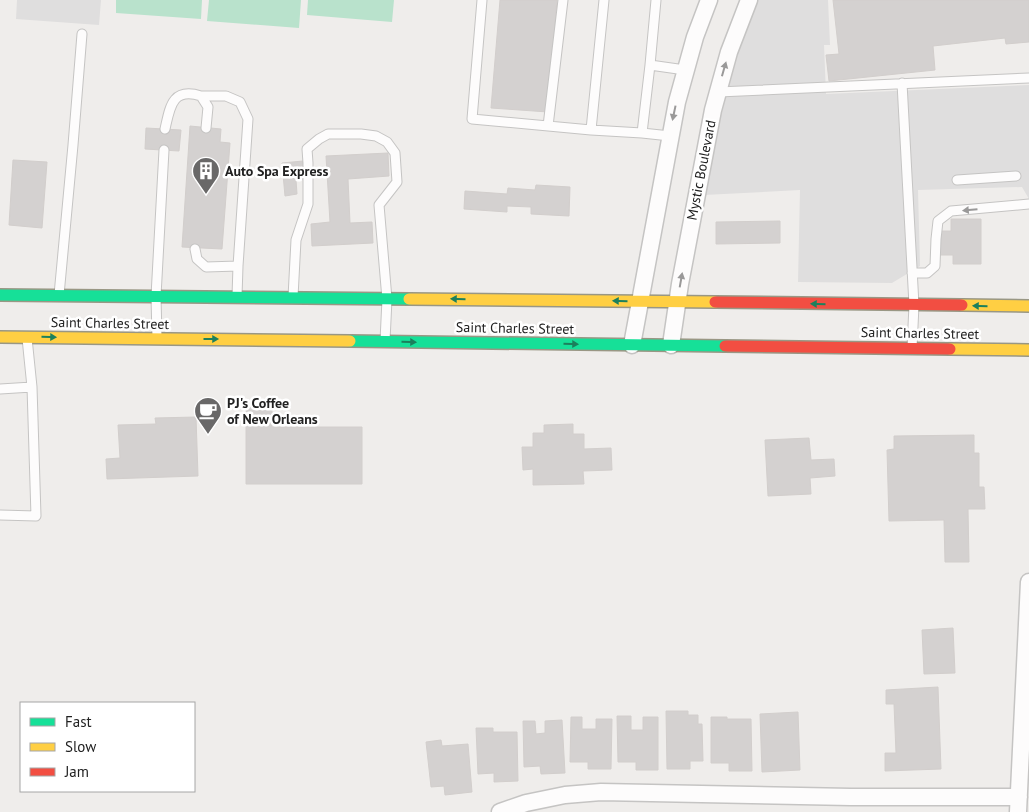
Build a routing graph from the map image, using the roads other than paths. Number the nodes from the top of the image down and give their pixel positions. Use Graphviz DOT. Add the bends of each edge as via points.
graph roads {
  1 [pos="482,0"];
  2 [pos="563,0"];
  3 [pos="604,0"];
  4 [pos="656,0"];
  5 [pos="709,0"];
  6 [pos="749,0"];
  7 [pos="82,34"];
  8 [pos="650,65"];
  9 [pos="685,70"];
  10 [pos="1029,78"];
  11 [pos="902,84"];
  12 [pos="718,92"];
  13 [pos="201,96"];
  14 [pos="548,126"];
  15 [pos="206,128"];
  16 [pos="165,129"];
  17 [pos="591,130"];
  18 [pos="642,133"];
  19 [pos="670,136"];
  20 [pos="164,150"];
  21 [pos="1016,176"];
  22 [pos="957,180"];
  23 [pos="1029,204"];
  24 [pos="196,248"];
  25 [pos="238,266"];
  26 [pos="912,273"];
  27 [pos="0,295"];
  28 [pos="59,295"];
  29 [pos="156,296"];
  30 [pos="237,297"];
  31 [pos="293,298"];
  32 [pos="387,298"];
  33 [pos="640,302"];
  34 [pos="677,302"];
  35 [pos="914,305"];
  36 [pos="1029,306"];
  37 [pos="0,337"];
  38 [pos="27,337"];
  39 [pos="156,338"];
  40 [pos="385,341"];
  41 [pos="632,345"];
  42 [pos="671,345"];
  43 [pos="912,348"];
  44 [pos="1029,350"];
  45 [pos="32,387"];
  46 [pos="0,389"];
  47 [pos="0,515"];
  48 [pos="1029,582"];
  49 [pos="1018,805"];
  50 [pos="500,812"];
  1 -- 14 [label="lane" via="472,119"];
  2 -- 14 [label="lane"];
  3 -- 17 [label="lane"];
  4 -- 8 [label="lane"];
  5 -- 9 [label="street"];
  12 -- 6 [label="street, Mystic Boulevard, one-way"];
  7 -- 28 [label="lane"];
  8 -- 9 [label="lane"];
  8 -- 18 [label="lane"];
  9 -- 19 [label="street, one-way"];
  10 -- 11 [label="lane"];
  11 -- 12 [label="lane"];
  11 -- 26 [label="lane"];
  34 -- 12 [label="street, Mystic Boulevard, one-way"];
  13 -- 15 [label="lane" via="208,107"];
  13 -- 16 [label="lane" via="192,93 181,95 170,105"];
  13 -- 25 [label="lane" via="226,96 240,102 248,119"];
  14 -- 17 [label="lane"];
  17 -- 18 [label="lane"];
  18 -- 19 [label="lane"];
  19 -- 33 [label="street"];
  20 -- 29 [label="lane"];
  21 -- 22 [label="lane"];
  23 -- 26 [label="lane, one-way" via="951,211 938,221 935,266 927,273"];
  24 -- 25 [label="lane" via="197,259 206,267"];
  25 -- 30 [label="lane"];
  26 -- 35 [label="lane"];
  27 -- 28 [label="street, Saint Charles Street"];
  28 -- 29 [label="street, Saint Charles Street"];
  29 -- 30 [label="street, Saint Charles Street"];
  29 -- 39 [label="lane"];
  30 -- 31 [label="street, Saint Charles Street"];
  31 -- 32 [label="street, Saint Charles Street"];
  31 -- 32 [label="lane" via="296,240 308,204 306,149 328,134 361,134 376,136 395,153 397,182 379,205"];
  33 -- 32 [label="street, Saint Charles Street, one-way"];
  32 -- 40 [label="lane"];
  33 -- 34 [label="street, Saint Charles Street"];
  33 -- 41 [label="street"];
  35 -- 34 [label="street, Saint Charles Street, one-way"];
  34 -- 42 [label="street, Mystic Boulevard"];
  36 -- 35 [label="street, Saint Charles Street, one-way"];
  35 -- 43 [label="lane"];
  37 -- 38 [label="street, Saint Charles Street"];
  38 -- 39 [label="street, Saint Charles Street, one-way"];
  38 -- 45 [label="lane"];
  39 -- 40 [label="street, Saint Charles Street, one-way"];
  40 -- 41 [label="street, Saint Charles Street, one-way"];
  41 -- 42 [label="street, Saint Charles Street"];
  42 -- 43 [label="street, Saint Charles Street"];
  43 -- 44 [label="street, Saint Charles Street"];
  45 -- 46 [label="lane"];
  45 -- 47 [label="lane" via="36,516"];
  48 -- 49 [label="street"];
  49 -- 50 [label="street" via="841,796 600,792 565,795"];
}
